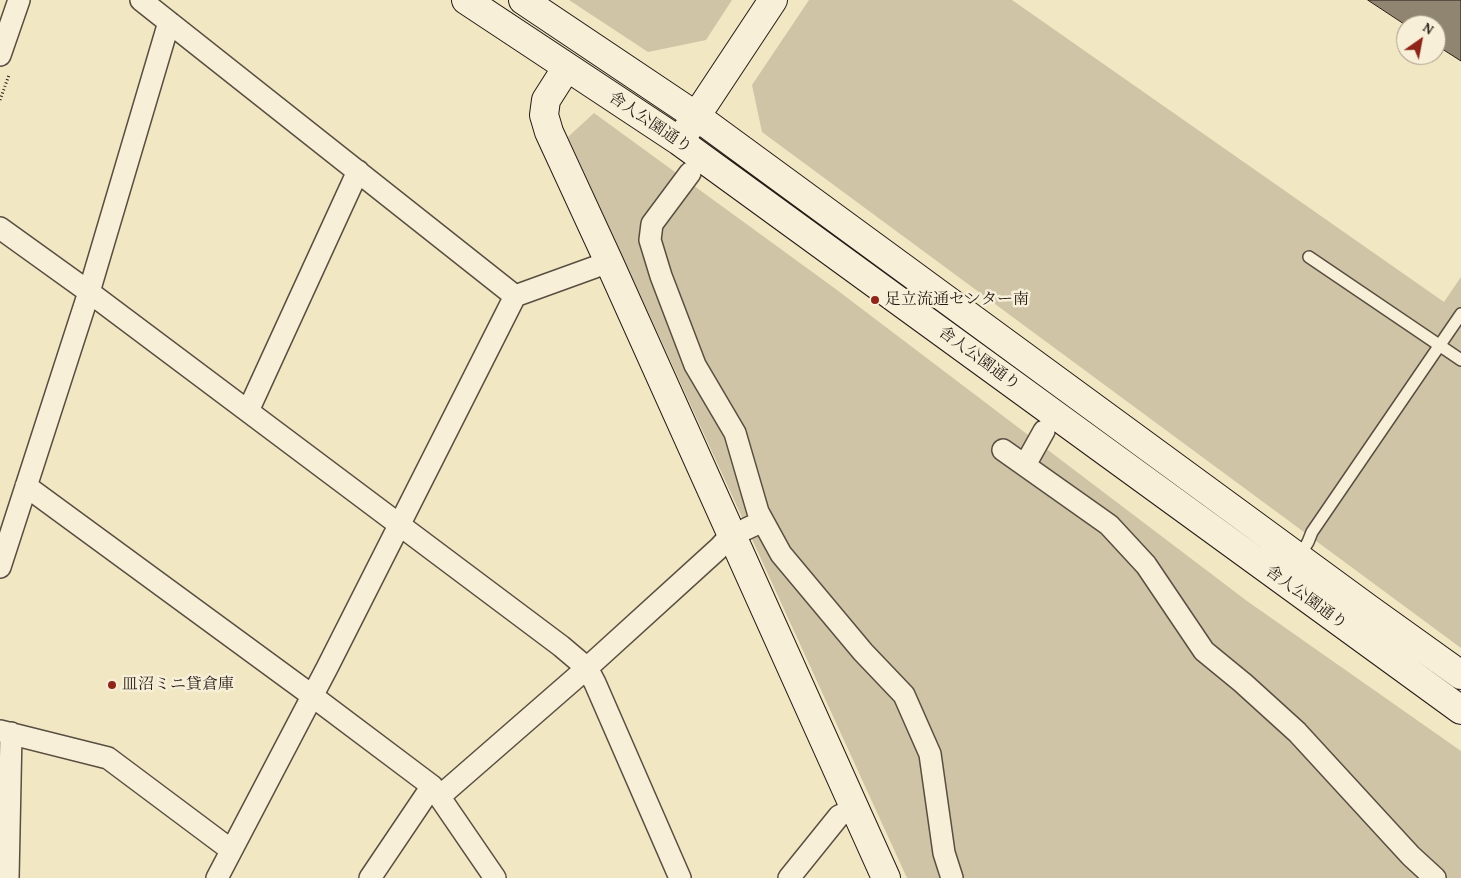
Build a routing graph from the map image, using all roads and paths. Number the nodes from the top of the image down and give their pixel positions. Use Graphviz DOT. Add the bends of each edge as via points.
graph roads {
  1 [pos="19,0"];
  2 [pos="141,0"];
  3 [pos="466,0"];
  4 [pos="523,0"];
  5 [pos="773,0"];
  6 [pos="169,22"];
  7 [pos="0,55"];
  8 [pos="567,66"];
  9 [pos="696,116"];
  10 [pos="679,141"];
  11 [pos="358,171"];
  12 [pos="690,173"];
  13 [pos="0,228"];
  14 [pos="1309,257"];
  15 [pos="609,262"];
  16 [pos="89,292"];
  17 [pos="515,296"];
  18 [pos="1461,314"];
  19 [pos="1440,345"];
  20 [pos="1461,360"];
  21 [pos="248,411"];
  22 [pos="1044,431"];
  23 [pos="1003,450"];
  24 [pos="1025,465"];
  25 [pos="26,486"];
  26 [pos="399,525"];
  27 [pos="747,528"];
  28 [pos="1299,557"];
  29 [pos="0,567"];
  30 [pos="587,668"];
  31 [pos="1461,675"];
  32 [pos="312,696"];
  33 [pos="1461,710"];
  34 [pos="6,732"];
  35 [pos="435,792"];
  36 [pos="856,808"];
  37 [pos="231,850"];
  38 [pos="494,877"];
  39 [pos="8,878"];
  40 [pos="217,878"];
  41 [pos="370,878"];
  42 [pos="680,878"];
  43 [pos="789,878"];
  44 [pos="886,878"];
  45 [pos="952,878"];
  46 [pos="1434,878"];
  1 -- 7 [label="street"];
  2 -- 6 [label="street"];
  3 -- 8 [label="street, 舎人公園通り"];
  4 -- 9 [label="street, 舎人公園通り"];
  5 -- 9 [label="street"];
  6 -- 11 [label="street"];
  6 -- 16 [label="street"];
  8 -- 10 [label="street, 舎人公園通り"];
  8 -- 15 [label="street" via="546,100 544,115 548,132"];
  9 -- 10 [label="street"];
  9 -- 28 [label="street, 舎人公園通り"];
  10 -- 33 [label="street, 舎人公園通り"];
  11 -- 17 [label="street"];
  11 -- 21 [label="street"];
  12 -- 27 [label="street" via="652,224 650,240 695,365 736,433 758,512"];
  13 -- 16 [label="street"];
  14 -- 19 [label="lane"];
  15 -- 17 [label="street"];
  15 -- 27 [label="street"];
  16 -- 21 [label="street"];
  16 -- 25 [label="street"];
  17 -- 26 [label="street"];
  18 -- 19 [label="lane"];
  19 -- 20 [label="lane"];
  19 -- 28 [label="lane" via="1312,532"];
  21 -- 26 [label="street"];
  22 -- 24 [label="street"];
  23 -- 24 [label="street"];
  24 -- 46 [label="street" via="1109,525 1146,565 1204,651 1297,732"];
  25 -- 29 [label="street"];
  25 -- 32 [label="street"];
  26 -- 30 [label="street"];
  26 -- 32 [label="street"];
  27 -- 30 [label="street" via="719,548"];
  27 -- 36 [label="street"];
  27 -- 45 [label="street" via="781,554 863,652 904,695 930,754 944,853"];
  28 -- 31 [label="street, 舎人公園通り"];
  30 -- 35 [label="street"];
  30 -- 42 [label="street"];
  32 -- 35 [label="street"];
  32 -- 37 [label="street"];
  34 -- 37 [label="street" via="108,758"];
  34 -- 39 [label="street"];
  35 -- 38 [label="street"];
  35 -- 41 [label="street"];
  36 -- 43 [label="street" via="839,816"];
  36 -- 44 [label="street"];
  37 -- 40 [label="street"];
}
